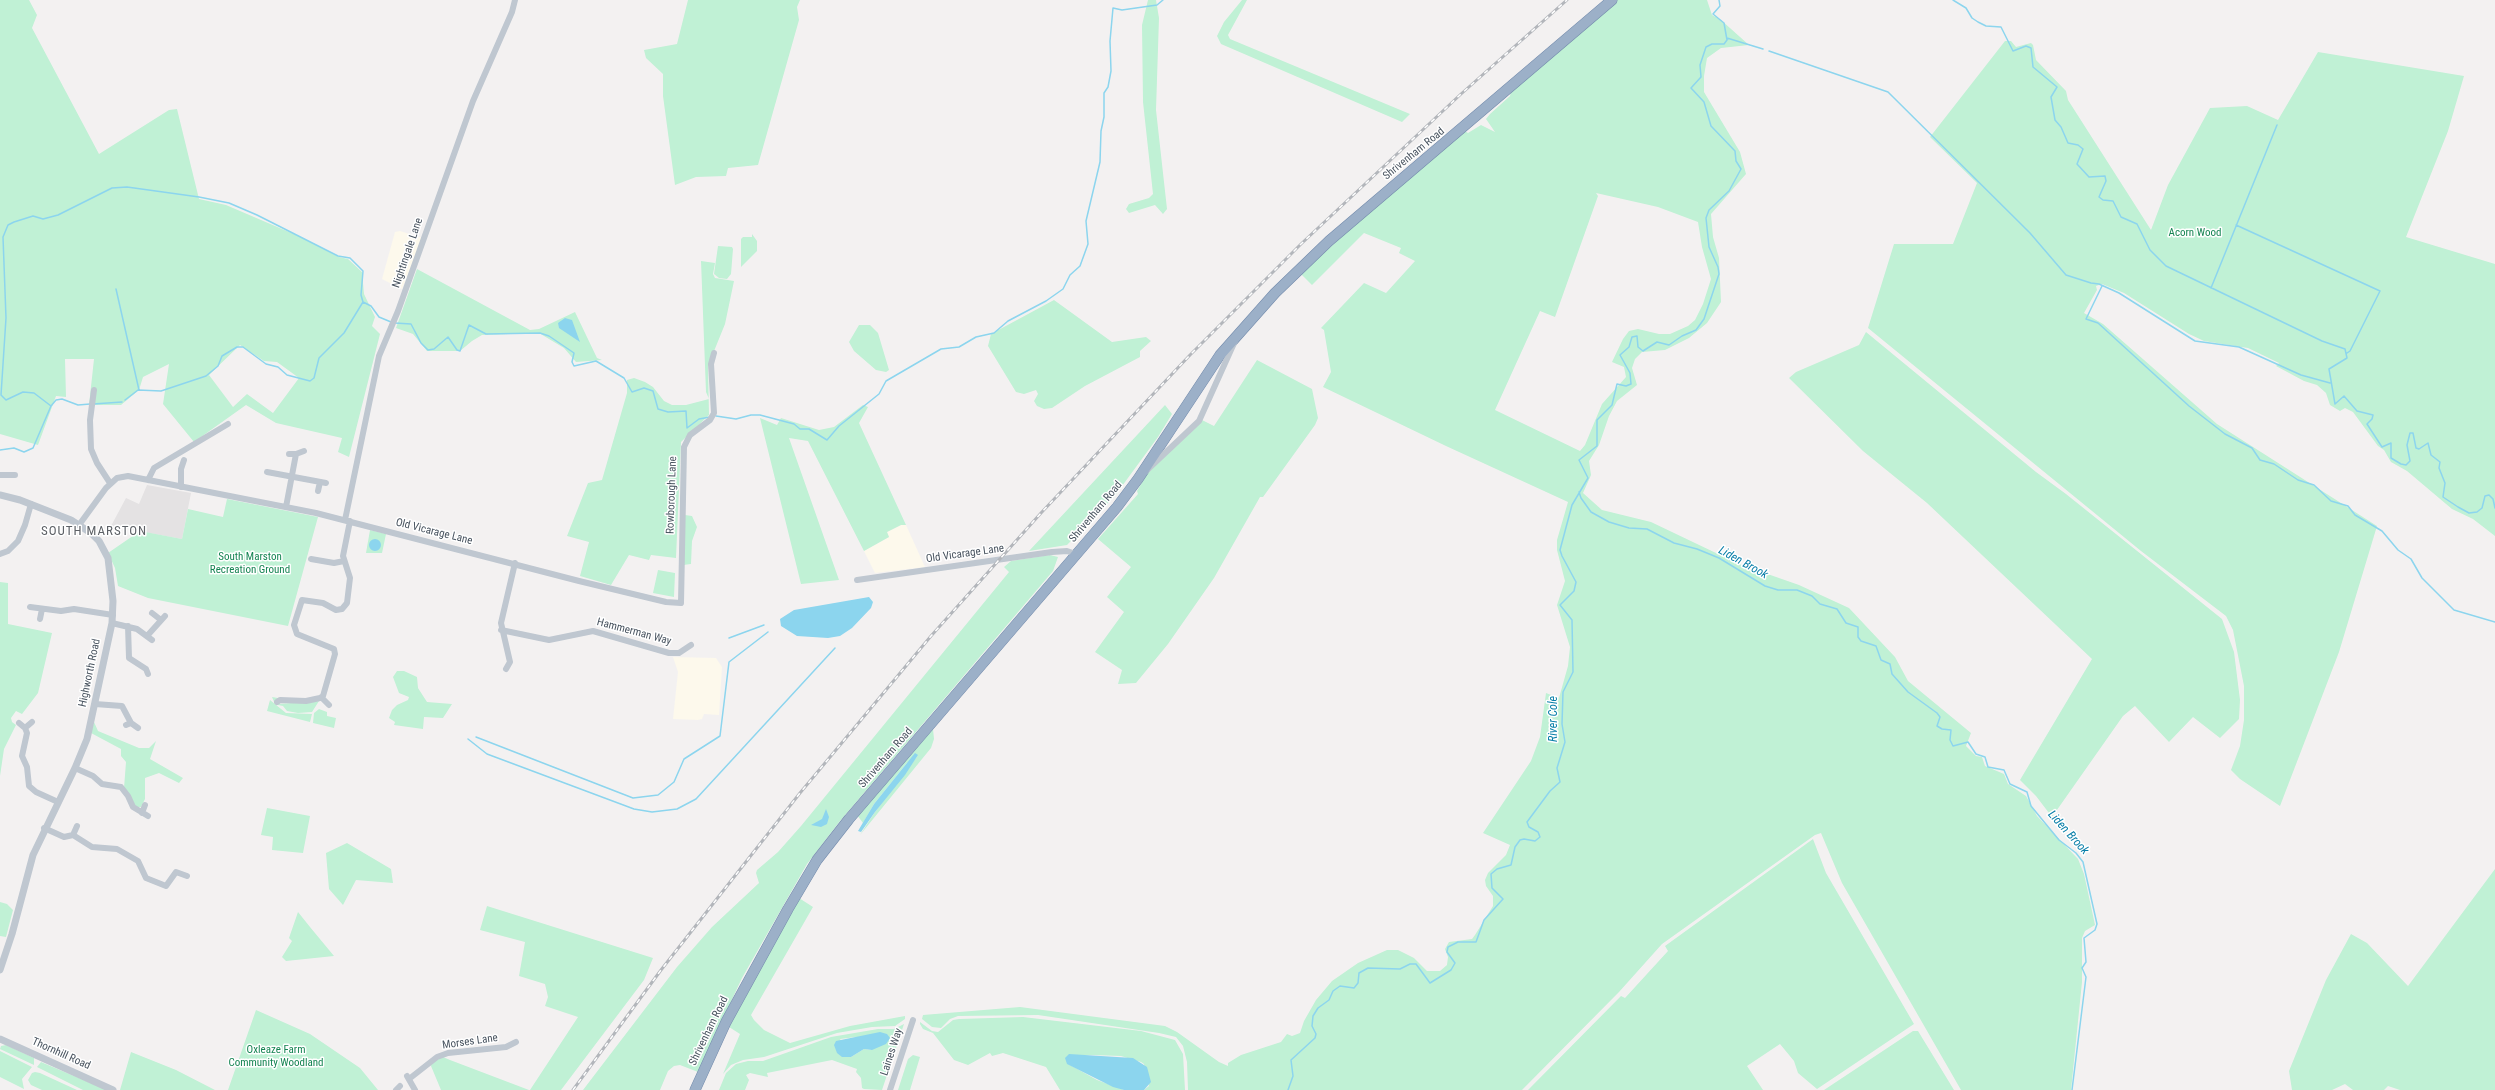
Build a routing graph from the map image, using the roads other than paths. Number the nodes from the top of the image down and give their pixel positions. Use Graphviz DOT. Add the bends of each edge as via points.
graph roads {
  1 [pos="515,0"];
  2 [pos="1612,0"];
  3 [pos="1237,334"];
  4 [pos="714,353"];
  5 [pos="94,390"];
  6 [pos="228,424"];
  7 [pos="304,450"];
  8 [pos="289,454"];
  9 [pos="296,454"];
  10 [pos="184,460"];
  11 [pos="267,472"];
  12 [pos="1142,473"];
  13 [pos="0,475"];
  14 [pos="15,475"];
  15 [pos="292,477"];
  16 [pos="148,480"];
  17 [pos="110,483"];
  18 [pos="181,486"];
  19 [pos="318,491"];
  20 [pos="0,495"];
  21 [pos="31,504"];
  22 [pos="286,507"];
  23 [pos="347,520"];
  24 [pos="79,525"];
  25 [pos="0,554"];
  26 [pos="1076,554"];
  27 [pos="311,559"];
  28 [pos="344,560"];
  29 [pos="515,563"];
  30 [pos="857,580"];
  31 [pos="681,603"];
  32 [pos="30,607"];
  33 [pos="42,609"];
  34 [pos="152,613"];
  35 [pos="113,615"];
  36 [pos="40,619"];
  37 [pos="112,623"];
  38 [pos="128,626"];
  39 [pos="500,630"];
  40 [pos="691,645"];
  41 [pos="147,669"];
  42 [pos="506,669"];
  43 [pos="322,698"];
  44 [pos="277,702"];
  45 [pos="95,704"];
  46 [pos="329,705"];
  47 [pos="32,722"];
  48 [pos="19,723"];
  49 [pos="26,728"];
  50 [pos="138,728"];
  51 [pos="75,768"];
  52 [pos="58,802"];
  53 [pos="145,805"];
  54 [pos="76,826"];
  55 [pos="44,828"];
  56 [pos="73,835"];
  57 [pos="187,876"];
  58 [pos="0,970"];
  59 [pos="913,1020"];
  60 [pos="0,1039"];
  61 [pos="516,1042"];
  62 [pos="113,1090"];
  63 [pos="415,1090"];
  64 [pos="695,1090"];
  65 [pos="890,1090"];
  1 -- 23 [label="street, Nightingale Lane" via="473,101 379,356"];
  2 -- 3 [label="highway, Shrivenham Road" via="1329,241 1274,293"];
  3 -- 12 [label="highway, Shrivenham Road" via="1198,384"];
  3 -- 12 [label="street, Shrivenham Road" via="1199,421 1163,457"];
  4 -- 31 [label="street, Rowborough Lane" via="711,364 713,416 690,435 684,447"];
  5 -- 17 [label="street" via="91,449 96,463"];
  6 -- 16 [label="street" via="154,468"];
  7 -- 9 [label="street"];
  8 -- 9 [label="street"];
  9 -- 15 [label="street"];
  10 -- 18 [label="street"];
  11 -- 15 [label="street"];
  12 -- 26 [label="highway, Shrivenham Road" via="1117,507"];
  13 -- 14 [label="street"];
  15 -- 19 [label="street" via="323,483"];
  15 -- 22 [label="street"];
  16 -- 17 [label="street, Old Vicarage Lane" via="126,476"];
  16 -- 18 [label="street, Old Vicarage Lane"];
  17 -- 24 [label="street, Old Vicarage Lane"];
  18 -- 22 [label="street, Old Vicarage Lane"];
  20 -- 21 [label="street, Highworth Road"];
  21 -- 24 [label="street, Highworth Road"];
  21 -- 25 [label="street" via="21,536 11,548"];
  22 -- 23 [label="street, Old Vicarage Lane"];
  23 -- 28 [label="street, Nightingale Lane"];
  23 -- 29 [label="street, Old Vicarage Lane"];
  24 -- 35 [label="street, Highworth Road" via="99,541 108,558"];
  26 -- 30 [label="street, Old Vicarage Lane" via="1066,551 1052,552"];
  26 -- 64 [label="highway, Shrivenham Road" via="849,819 817,860 726,1022"];
  27 -- 28 [label="street" via="334,563"];
  28 -- 43 [label="street" via="350,582 344,606 336,610 323,603 304,599 294,625 297,634 334,649 335,654"];
  29 -- 31 [label="street, Old Vicarage Lane" via="666,602"];
  29 -- 39 [label="street"];
  32 -- 33 [label="street"];
  33 -- 35 [label="street" via="74,609"];
  33 -- 36 [label="street"];
  34 -- 38 [label="street" via="163,618 149,638"];
  35 -- 37 [label="street, Highworth Road"];
  37 -- 38 [label="street"];
  37 -- 45 [label="street, Highworth Road"];
  38 -- 41 [label="street" via="129,658"];
  39 -- 40 [label="street, Hammerman Way" via="549,640 593,631 669,653 679,652"];
  39 -- 42 [label="street" via="510,662"];
  43 -- 44 [label="street"];
  43 -- 46 [label="street"];
  45 -- 50 [label="street" via="120,705 126,711 129,724"];
  45 -- 51 [label="street, Highworth Road" via="87,739"];
  47 -- 49 [label="street"];
  48 -- 49 [label="street"];
  49 -- 52 [label="street" via="27,738 22,756 27,767 29,786"];
  51 -- 52 [label="street, Highworth Road"];
  51 -- 53 [label="street" via="102,784 121,787 133,808 145,814"];
  52 -- 55 [label="street, Highworth Road"];
  54 -- 56 [label="street"];
  55 -- 56 [label="street" via="64,837"];
  55 -- 58 [label="street, Highworth Road" via="28,869 19,909"];
  56 -- 57 [label="street" via="90,846 114,849 135,859 145,877 166,886 176,872"];
  59 -- 65 [label="street, Laines Way"];
  60 -- 62 [label="street, Thornhill Road"];
  61 -- 63 [label="street, Morses Lane" via="506,1047 448,1053 437,1057 408,1077"];
}
